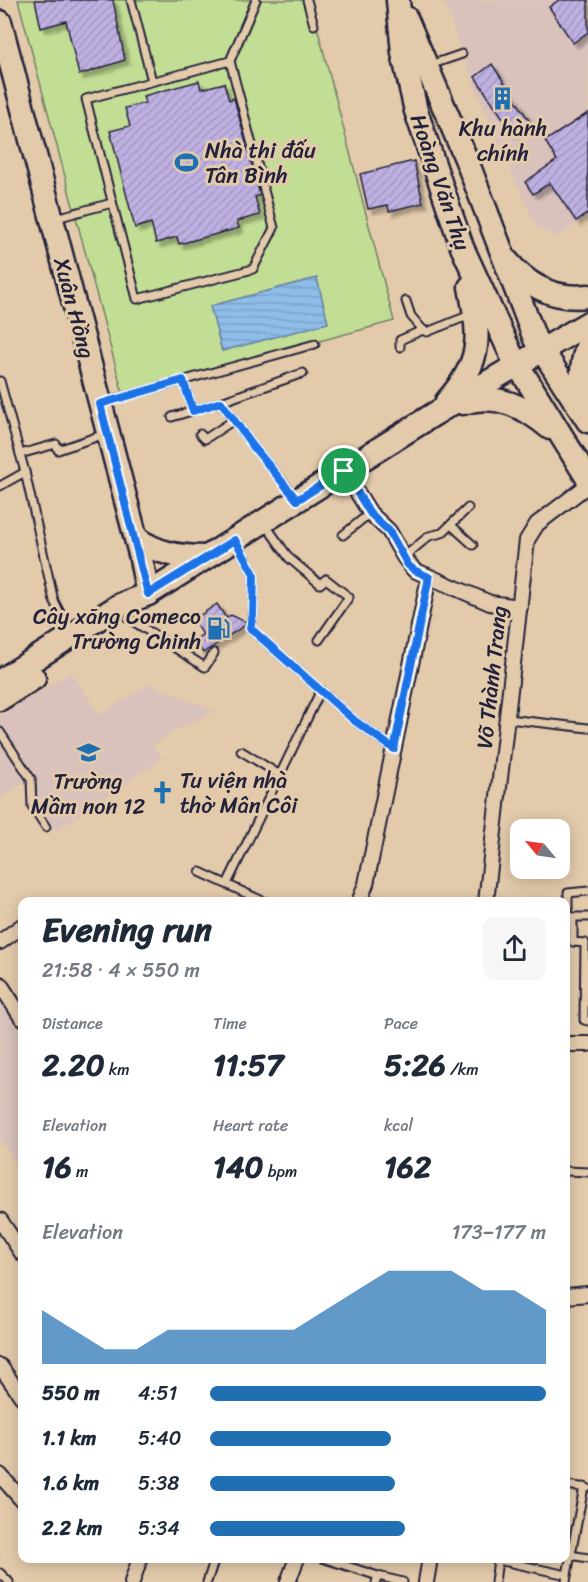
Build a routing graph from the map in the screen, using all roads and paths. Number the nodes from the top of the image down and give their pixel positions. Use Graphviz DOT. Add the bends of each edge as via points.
graph roads {
  1 [pos="131,0"];
  2 [pos="256,0"];
  3 [pos="307,0"];
  4 [pos="398,1"];
  5 [pos="0,22"];
  6 [pos="314,25"];
  7 [pos="462,54"];
  8 [pos="230,61"];
  9 [pos="427,66"];
  10 [pos="152,81"];
  11 [pos="112,203"];
  12 [pos="52,219"];
  13 [pos="462,247"];
  14 [pos="500,251"];
  15 [pos="588,296"];
  16 [pos="406,301"];
  17 [pos="588,306"];
  18 [pos="476,313"];
  19 [pos="588,323"];
  20 [pos="423,330"];
  21 [pos="315,344"];
  22 [pos="588,344"];
  23 [pos="538,345"];
  24 [pos="400,347"];
  25 [pos="514,360"];
  26 [pos="303,373"];
  27 [pos="183,380"];
  28 [pos="0,381"];
  29 [pos="572,397"];
  30 [pos="221,402"];
  31 [pos="100,404"];
  32 [pos="193,411"];
  33 [pos="546,412"];
  34 [pos="436,413"];
  35 [pos="172,417"];
  36 [pos="234,420"];
  37 [pos="588,421"];
  38 [pos="108,434"];
  39 [pos="200,434"];
  40 [pos="567,446"];
  41 [pos="20,454"];
  42 [pos="344,471"];
  43 [pos="25,472"];
  44 [pos="588,479"];
  45 [pos="588,485"];
  46 [pos="0,486"];
  47 [pos="297,500"];
  48 [pos="468,508"];
  49 [pos="370,513"];
  50 [pos="264,521"];
  51 [pos="451,525"];
  52 [pos="344,535"];
  53 [pos="135,538"];
  54 [pos="235,540"];
  55 [pos="473,544"];
  56 [pos="207,557"];
  57 [pos="404,557"];
  58 [pos="429,577"];
  59 [pos="148,594"];
  60 [pos="520,607"];
  61 [pos="128,618"];
  62 [pos="72,635"];
  63 [pos="319,640"];
  64 [pos="214,653"];
  65 [pos="0,681"];
  66 [pos="321,690"];
  67 [pos="0,699"];
  68 [pos="508,719"];
  69 [pos="588,728"];
  70 [pos="0,732"];
  71 [pos="394,749"];
  72 [pos="241,751"];
  73 [pos="280,774"];
  74 [pos="46,826"];
  75 [pos="200,872"];
  76 [pos="227,884"];
  77 [pos="588,891"];
  78 [pos="254,897"];
  79 [pos="361,897"];
  80 [pos="487,897"];
  81 [pos="568,897"];
  82 [pos="570,916"];
  83 [pos="573,917"];
  84 [pos="588,917"];
  85 [pos="18,929"];
  86 [pos="0,942"];
  87 [pos="0,984"];
  88 [pos="18,1012"];
  89 [pos="588,1021"];
  90 [pos="570,1044"];
  91 [pos="588,1044"];
  92 [pos="570,1171"];
  93 [pos="588,1172"];
  94 [pos="0,1220"];
  95 [pos="18,1247"];
  96 [pos="588,1294"];
  97 [pos="570,1296"];
  98 [pos="0,1366"];
  99 [pos="18,1391"];
  100 [pos="0,1475"];
  101 [pos="570,1485"];
  102 [pos="586,1487"];
  103 [pos="18,1495"];
  104 [pos="570,1555"];
  105 [pos="588,1558"];
  106 [pos="138,1563"];
  107 [pos="213,1563"];
  108 [pos="295,1563"];
  109 [pos="335,1563"];
  110 [pos="429,1563"];
  111 [pos="498,1563"];
  112 [pos="509,1563"];
  113 [pos="569,1563"];
  114 [pos="0,1573"];
  115 [pos="566,1578"];
  116 [pos="377,1579"];
  117 [pos="9,1582"];
  118 [pos="132,1582"];
  119 [pos="207,1582"];
  120 [pos="288,1582"];
  121 [pos="403,1582"];
  122 [pos="426,1582"];
  123 [pos="495,1582"];
  1 -- 10 [label="lane"];
  2 -- 8 [label="lane"];
  3 -- 6 [label="lane"];
  4 -- 9 [label="main road, Hoàng Văn Thụ"];
  4 -- 13 [label="main road, Hoàng Văn Thụ" via="402,53 416,111"];
  5 -- 12 [label="main road, Xuân Hồng"];
  7 -- 9 [label="lane"];
  8 -- 10 [label="lane"];
  8 -- 11 [label="lane" via="274,228 253,269 137,299"];
  9 -- 14 [label="main road, Hoàng Văn Thụ"];
  10 -- 11 [label="lane" via="86,99"];
  11 -- 12 [label="lane"];
  12 -- 31 [label="main road, Xuân Hồng"];
  13 -- 18 [label="main road"];
  13 -- 25 [label="main road, Hoàng Văn Thụ"];
  14 -- 15 [label="main road" via="517,272 539,289"];
  14 -- 23 [label="main road, Hoàng Văn Thụ"];
  16 -- 20 [label="lane" via="411,316"];
  17 -- 23 [label="main road"];
  18 -- 20 [label="lane" via="427,332"];
  18 -- 34 [label="main road" via="474,360 468,374"];
  19 -- 23 [label="main road"];
  20 -- 24 [label="lane" via="400,340"];
  21 -- 27 [label="lane"];
  22 -- 37 [label="main road" via="581,382"];
  23 -- 25 [label="main road"];
  23 -- 29 [label="main road, Hoàng Văn Thụ"];
  25 -- 33 [label="main road, Hoàng Văn Thụ"];
  25 -- 34 [label="main road"];
  26 -- 30 [label="lane"];
  27 -- 31 [label="lane"];
  27 -- 32 [label="lane"];
  28 -- 41 [label="lane"];
  29 -- 33 [label="main road"];
  29 -- 37 [label="main road, Hoàng Văn Thụ"];
  30 -- 32 [label="lane"];
  30 -- 36 [label="lane"];
  31 -- 38 [label="main road, Xuân Hồng"];
  32 -- 35 [label="lane"];
  33 -- 40 [label="main road, Hoàng Văn Thụ"];
  34 -- 40 [label="main road" via="481,399 506,401 538,418"];
  34 -- 42 [label="main road"];
  36 -- 39 [label="lane" via="206,440"];
  36 -- 47 [label="lane"];
  38 -- 41 [label="lane" via="58,450 56,444"];
  38 -- 53 [label="main road, Xuân Hồng"];
  40 -- 44 [label="main road"];
  41 -- 43 [label="lane"];
  42 -- 47 [label="main road"];
  42 -- 49 [label="street"];
  43 -- 46 [label="lane"];
  43 -- 62 [label="lane" via="54,601"];
  45 -- 60 [label="street, Võ Thành Trang" via="531,531 525,550"];
  47 -- 50 [label="main road"];
  48 -- 51 [label="lane"];
  49 -- 52 [label="lane"];
  49 -- 57 [label="street" via="389,531"];
  50 -- 54 [label="main road"];
  50 -- 63 [label="lane" via="289,558 320,584 326,579 349,597"];
  51 -- 55 [label="lane"];
  51 -- 57 [label="lane" via="442,533 429,536"];
  53 -- 56 [label="main road" via="167,555"];
  53 -- 59 [label="main road, Xuân Hồng"];
  54 -- 56 [label="main road"];
  54 -- 66 [label="lane" via="254,574 250,628"];
  56 -- 59 [label="main road"];
  57 -- 58 [label="street" via="414,570"];
  58 -- 60 [label="street" via="490,603"];
  58 -- 71 [label="street"];
  59 -- 61 [label="main road"];
  59 -- 62 [label="main road" via="120,605"];
  60 -- 68 [label="street, Võ Thành Trang"];
  61 -- 64 [label="lane" via="205,667"];
  61 -- 67 [label="main road"];
  62 -- 65 [label="main road"];
  66 -- 71 [label="lane"];
  66 -- 73 [label="lane"];
  68 -- 69 [label="lane"];
  68 -- 80 [label="street, Võ Thành Trang"];
  70 -- 74 [label="lane" via="31,779 32,806"];
  71 -- 79 [label="street"];
  72 -- 73 [label="lane"];
  73 -- 76 [label="lane"];
  75 -- 76 [label="lane"];
  76 -- 78 [label="lane"];
  77 -- 81 [label="lane" via="568,893"];
  82 -- 83 [label="lane"];
  83 -- 84 [label="lane"];
  83 -- 89 [label="lane" via="573,942 585,943 584,1020"];
  85 -- 86 [label="street"];
  87 -- 88 [label="street"];
  90 -- 91 [label="street"];
  92 -- 93 [label="lane"];
  94 -- 95 [label="street"];
  96 -- 97 [label="street"];
  98 -- 99 [label="street"];
  100 -- 103 [label="street"];
  101 -- 102 [label="lane"];
  102 -- 104 [label="lane"];
  104 -- 105 [label="lane"];
  106 -- 118 [label="street"];
  107 -- 119 [label="lane"];
  108 -- 120 [label="street"];
  109 -- 116 [label="lane"];
  110 -- 122 [label="street"];
  111 -- 123 [label="lane"];
  112 -- 115 [label="lane"];
  113 -- 115 [label="lane"];
  114 -- 117 [label="lane"];
  116 -- 121 [label="lane"];
}
